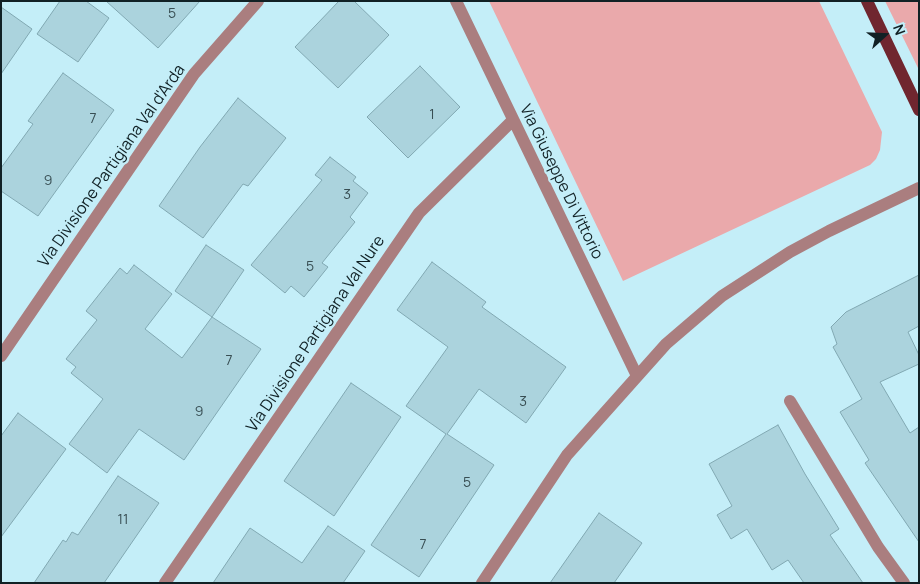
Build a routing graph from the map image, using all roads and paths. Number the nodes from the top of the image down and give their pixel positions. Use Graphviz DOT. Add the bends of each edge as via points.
graph roads {
  1 [pos="258,1"];
  2 [pos="456,1"];
  3 [pos="867,1"];
  4 [pos="919,110"];
  5 [pos="513,120"];
  6 [pos="919,188"];
  7 [pos="1,356"];
  8 [pos="637,376"];
  9 [pos="790,401"];
  10 [pos="165,583"];
  11 [pos="482,583"];
  12 [pos="904,583"];
  1 -- 7 [label="street, Via Divisione Partigiana Val d'Arda" via="194,74"];
  2 -- 5 [label="street, Via Giuseppe Di Vittorio"];
  3 -- 4 [label="main road"];
  5 -- 8 [label="street, Via Giuseppe Di Vittorio"];
  5 -- 10 [label="street, Via Divisione Partigiana Val Nure" via="419,213"];
  6 -- 8 [label="street" via="790,252 722,296 666,344"];
  8 -- 11 [label="street" via="567,455"];
  9 -- 12 [label="street" via="878,547"];
}
